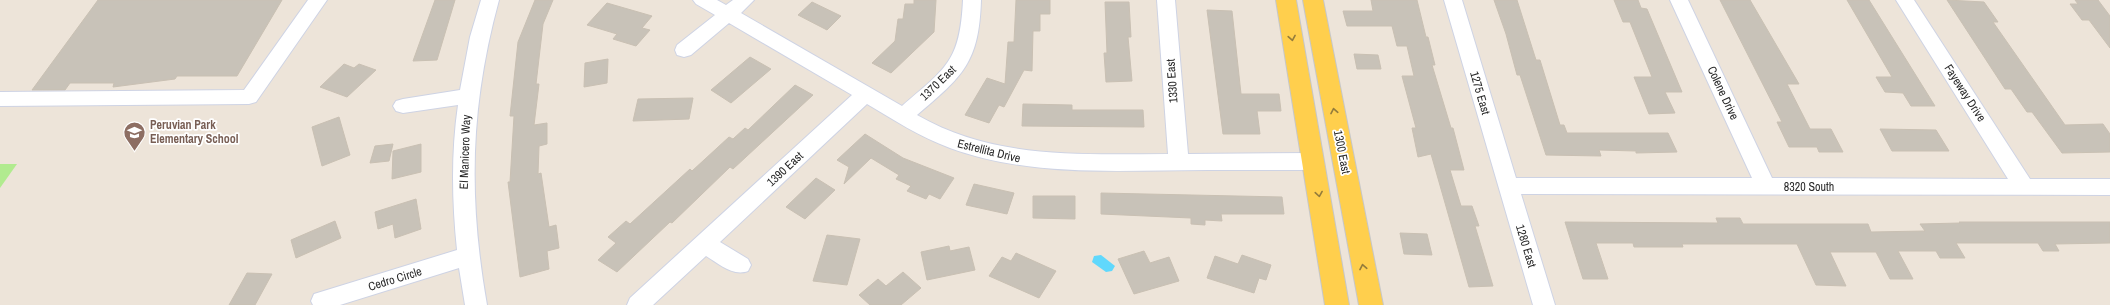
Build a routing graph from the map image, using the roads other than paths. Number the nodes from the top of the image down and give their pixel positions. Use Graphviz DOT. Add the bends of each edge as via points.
graph roads {
  1 [pos="318,0"];
  2 [pos="490,0"];
  3 [pos="702,0"];
  4 [pos="745,0"];
  5 [pos="972,0"];
  6 [pos="1166,0"];
  7 [pos="1286,0"];
  8 [pos="1313,0"];
  9 [pos="1453,0"];
  10 [pos="1679,0"];
  11 [pos="1905,0"];
  12 [pos="728,14"];
  13 [pos="684,50"];
  14 [pos="866,94"];
  15 [pos="468,96"];
  16 [pos="0,99"];
  17 [pos="403,106"];
  18 [pos="904,115"];
  19 [pos="1179,162"];
  20 [pos="1313,162"];
  21 [pos="1508,186"];
  22 [pos="1766,187"];
  23 [pos="2024,187"];
  24 [pos="2110,187"];
  25 [pos="704,244"];
  26 [pos="468,256"];
  27 [pos="740,265"];
  28 [pos="322,301"];
  29 [pos="476,305"];
  30 [pos="638,305"];
  31 [pos="1337,305"];
  32 [pos="1371,305"];
  33 [pos="1544,305"];
  1 -- 16 [label="street" via="249,97"];
  2 -- 15 [label="street, El Manicero Way"];
  3 -- 12 [label="street, Estrellita Drive"];
  4 -- 12 [label="street"];
  5 -- 18 [label="street, 1370 East" via="968,39 959,63"];
  6 -- 19 [label="street, 1330 East"];
  7 -- 20 [label="main road, one-way"];
  32 -- 8 [label="main road, 1300 East, one-way"];
  9 -- 21 [label="street, 1275 East"];
  10 -- 22 [label="street, Colene Drive"];
  11 -- 23 [label="street, Fayeway Drive"];
  12 -- 13 [label="street"];
  12 -- 14 [label="street, Estrellita Drive"];
  14 -- 18 [label="street, Estrellita Drive"];
  14 -- 25 [label="street, 1390 East"];
  15 -- 17 [label="street"];
  15 -- 26 [label="street, El Manicero Way" via="464,200"];
  18 -- 19 [label="street, Estrellita Drive" via="950,141 1020,159 1065,162"];
  19 -- 20 [label="street, Estrellita Drive"];
  20 -- 31 [label="main road, one-way"];
  21 -- 22 [label="street, 8320 South"];
  21 -- 33 [label="street, 1280 East"];
  22 -- 23 [label="street, 8320 South"];
  23 -- 24 [label="street, 8320 South"];
  25 -- 27 [label="street"];
  25 -- 30 [label="street, 1390 East"];
  26 -- 28 [label="street, Cedro Circle"];
  26 -- 29 [label="street, El Manicero Way"];
}
